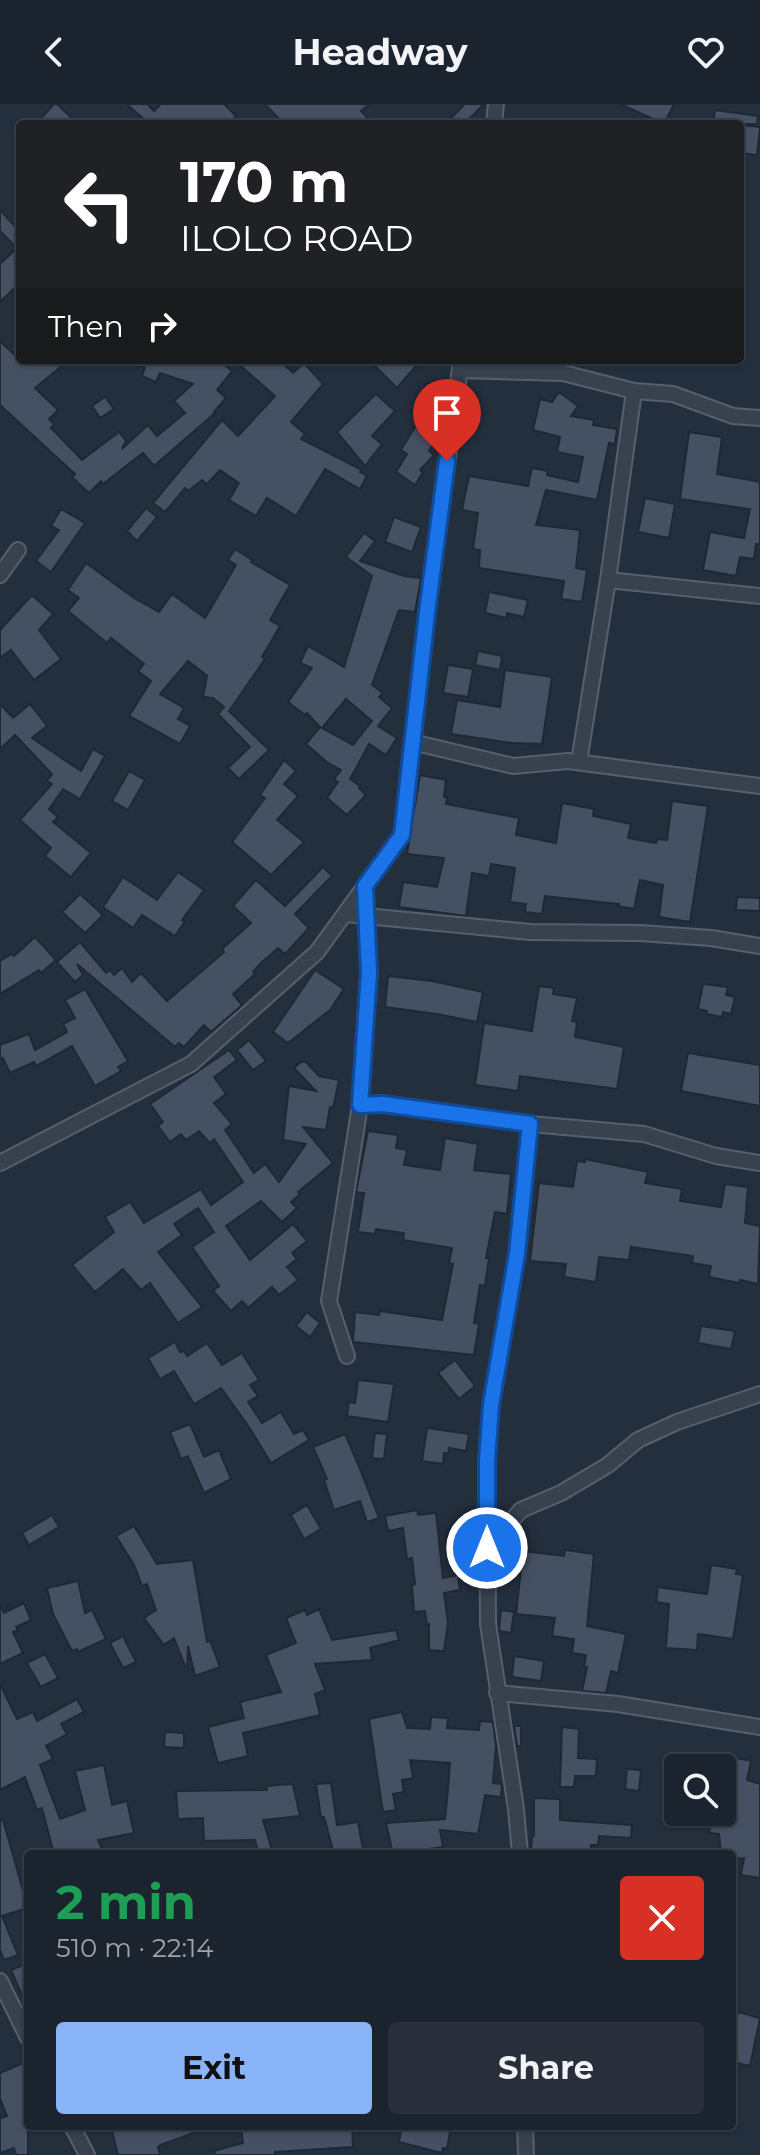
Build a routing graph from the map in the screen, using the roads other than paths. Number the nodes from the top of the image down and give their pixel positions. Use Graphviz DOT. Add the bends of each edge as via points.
graph roads {
  1 [pos="460,365"];
  2 [pos="634,391"];
  3 [pos="760,418"];
  4 [pos="18,550"];
  5 [pos="0,575"];
  6 [pos="608,580"];
  7 [pos="760,596"];
  8 [pos="412,742"];
  9 [pos="579,762"];
  10 [pos="760,786"];
  11 [pos="365,886"];
  12 [pos="345,914"];
  13 [pos="366,916"];
  14 [pos="760,946"];
  15 [pos="360,1105"];
  16 [pos="530,1124"];
  17 [pos="0,1163"];
  18 [pos="760,1163"];
  19 [pos="347,1356"];
  20 [pos="760,1394"];
  21 [pos="487,1548"];
  22 [pos="497,1693"];
  23 [pos="760,1727"];
  24 [pos="520,1850"];
  25 [pos="0,1981"];
  26 [pos="24,2030"];
  27 [pos="74,2130"];
  28 [pos="525,2130"];
  29 [pos="87,2155"];
  30 [pos="526,2155"];
  1 -- 2 [label="street" via="563,373"];
  1 -- 8 [label="street"];
  2 -- 3 [label="street" via="673,394 733,416"];
  2 -- 6 [label="street"];
  4 -- 5 [label="street"];
  6 -- 7 [label="street"];
  6 -- 9 [label="street"];
  8 -- 9 [label="street" via="513,766"];
  8 -- 11 [label="street" via="402,835"];
  9 -- 10 [label="street"];
  11 -- 12 [label="street"];
  11 -- 13 [label="street"];
  12 -- 13 [label="street"];
  12 -- 17 [label="street" via="317,952 191,1064"];
  13 -- 14 [label="street" via="530,932 711,938"];
  13 -- 15 [label="street" via="369,973"];
  15 -- 16 [label="street"];
  15 -- 19 [label="street" via="329,1301"];
  16 -- 18 [label="street" via="644,1134"];
  16 -- 21 [label="street" via="517,1254 491,1405"];
  20 -- 21 [label="street" via="638,1440 608,1465 521,1510"];
  21 -- 22 [label="street" via="488,1624"];
  22 -- 23 [label="street" via="618,1704"];
  22 -- 24 [label="street"];
  25 -- 26 [label="street"];
  27 -- 29 [label="street"];
  28 -- 30 [label="street"];
}
